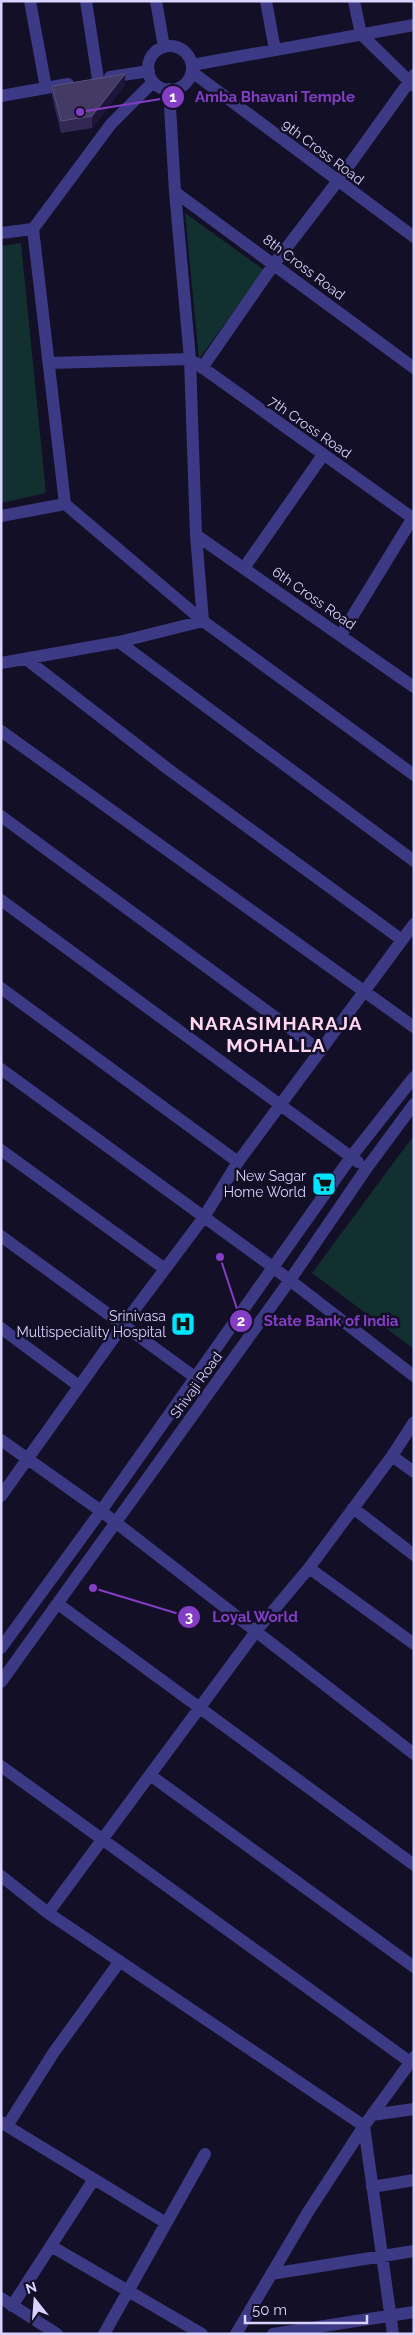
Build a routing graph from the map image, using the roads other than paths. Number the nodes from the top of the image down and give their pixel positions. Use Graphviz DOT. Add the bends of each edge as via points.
graph roads {
  1 [pos="30,1"];
  2 [pos="86,1"];
  3 [pos="156,1"];
  4 [pos="266,1"];
  5 [pos="354,1"];
  6 [pos="414,25"];
  7 [pos="362,34"];
  8 [pos="164,47"];
  9 [pos="276,50"];
  10 [pos="192,68"];
  11 [pos="151,76"];
  12 [pos="98,79"];
  13 [pos="412,81"];
  14 [pos="46,88"];
  15 [pos="169,90"];
  16 [pos="1,96"];
  17 [pos="337,182"];
  18 [pos="175,192"];
  19 [pos="33,229"];
  20 [pos="1,233"];
  21 [pos="414,237"];
  22 [pos="274,264"];
  23 [pos="190,359"];
  24 [pos="49,363"];
  25 [pos="202,368"];
  26 [pos="414,368"];
  27 [pos="323,454"];
  28 [pos="65,504"];
  29 [pos="1,516"];
  30 [pos="413,518"];
  31 [pos="196,535"];
  32 [pos="244,568"];
  33 [pos="203,621"];
  34 [pos="341,635"];
  35 [pos="120,642"];
  36 [pos="26,659"];
  37 [pos="1,663"];
  38 [pos="414,687"];
  39 [pos="1,731"];
  40 [pos="414,775"];
  41 [pos="1,816"];
  42 [pos="414,860"];
  43 [pos="1,900"];
  44 [pos="414,924"];
  45 [pos="402,940"];
  46 [pos="1,988"];
  47 [pos="365,992"];
  48 [pos="414,1027"];
  49 [pos="321,1051"];
  50 [pos="1,1069"];
  51 [pos="414,1077"];
  52 [pos="281,1104"];
  53 [pos="414,1104"];
  54 [pos="1,1150"];
  55 [pos="351,1157"];
  56 [pos="238,1162"];
  57 [pos="366,1169"];
  58 [pos="204,1217"];
  59 [pos="1,1236"];
  60 [pos="274,1268"];
  61 [pos="165,1269"];
  62 [pos="290,1280"];
  63 [pos="123,1325"];
  64 [pos="1,1328"];
  65 [pos="414,1376"];
  66 [pos="196,1378"];
  67 [pos="79,1386"];
  68 [pos="414,1422"];
  69 [pos="1,1440"];
  70 [pos="392,1456"];
  71 [pos="28,1458"];
  72 [pos="414,1472"];
  73 [pos="1,1496"];
  74 [pos="353,1508"];
  75 [pos="102,1511"];
  76 [pos="116,1523"];
  77 [pos="414,1554"];
  78 [pos="310,1568"];
  79 [pos="58,1604"];
  80 [pos="257,1630"];
  81 [pos="414,1644"];
  82 [pos="1,1648"];
  83 [pos="1,1682"];
  84 [pos="199,1709"];
  85 [pos="414,1754"];
  86 [pos="1,1766"];
  87 [pos="150,1775"];
  88 [pos="102,1840"];
  89 [pos="414,1866"];
  90 [pos="1,1876"];
  91 [pos="48,1913"];
  92 [pos="120,1961"];
  93 [pos="414,1967"];
  94 [pos="412,2060"];
  95 [pos="414,2109"];
  96 [pos="372,2115"];
  97 [pos="4,2124"];
  98 [pos="364,2126"];
  99 [pos="205,2154"];
  100 [pos="94,2179"];
  101 [pos="414,2180"];
  102 [pos="372,2187"];
  103 [pos="166,2224"];
  104 [pos="51,2246"];
  105 [pos="414,2251"];
  106 [pos="382,2256"];
  107 [pos="272,2274"];
  108 [pos="129,2291"];
  109 [pos="6,2302"];
  110 [pos="414,2312"];
  111 [pos="391,2315"];
  112 [pos="57,2334"];
  113 [pos="104,2334"];
  114 [pos="202,2334"];
  115 [pos="236,2334"];
  116 [pos="274,2334"];
  117 [pos="393,2334"];
  1 -- 14 [label="street"];
  2 -- 12 [label="street"];
  3 -- 8 [label="street"];
  4 -- 9 [label="street"];
  5 -- 7 [label="street"];
  6 -- 7 [label="street"];
  7 -- 9 [label="street"];
  7 -- 13 [label="street"];
  8 -- 10 [label="street" via="184,50"];
  8 -- 11 [label="street" via="150,61"];
  9 -- 10 [label="street"];
  10 -- 15 [label="street" via="187,82"];
  10 -- 17 [label="street, 9th Cross Road"];
  11 -- 12 [label="street"];
  11 -- 15 [label="street" via="159,87"];
  11 -- 19 [label="street" via="110,124"];
  12 -- 14 [label="street"];
  13 -- 17 [label="street"];
  14 -- 16 [label="street"];
  15 -- 18 [label="street"];
  17 -- 21 [label="street, 9th Cross Road"];
  17 -- 22 [label="street"];
  18 -- 22 [label="street, 8th Cross Road"];
  18 -- 23 [label="street"];
  19 -- 20 [label="street"];
  19 -- 24 [label="street"];
  22 -- 25 [label="street"];
  22 -- 26 [label="street, 8th Cross Road"];
  23 -- 24 [label="street"];
  23 -- 25 [label="street, 7th Cross Road"];
  23 -- 31 [label="street"];
  24 -- 28 [label="street"];
  25 -- 27 [label="street, 7th Cross Road"];
  27 -- 30 [label="street, 7th Cross Road"];
  27 -- 32 [label="street"];
  28 -- 29 [label="street"];
  28 -- 33 [label="street"];
  30 -- 34 [label="street"];
  31 -- 32 [label="street, 6th Cross Road"];
  31 -- 33 [label="street"];
  32 -- 34 [label="street, 6th Cross Road"];
  33 -- 35 [label="street"];
  33 -- 40 [label="street"];
  34 -- 38 [label="street, 6th Cross Road"];
  35 -- 36 [label="street"];
  35 -- 42 [label="street"];
  36 -- 37 [label="street"];
  36 -- 45 [label="street" via="168,769"];
  39 -- 47 [label="street"];
  41 -- 49 [label="street"];
  43 -- 52 [label="street"];
  44 -- 45 [label="street"];
  45 -- 47 [label="street"];
  46 -- 56 [label="street"];
  47 -- 48 [label="street"];
  47 -- 49 [label="street"];
  49 -- 52 [label="street"];
  50 -- 58 [label="street"];
  51 -- 55 [label="street"];
  52 -- 55 [label="street"];
  52 -- 56 [label="street"];
  53 -- 57 [label="street, Shivaji Road"];
  54 -- 61 [label="street"];
  55 -- 57 [label="street"];
  55 -- 60 [label="street"];
  56 -- 58 [label="street"];
  57 -- 62 [label="street, Shivaji Road"];
  58 -- 60 [label="street"];
  58 -- 61 [label="street"];
  59 -- 63 [label="street"];
  60 -- 62 [label="street"];
  60 -- 66 [label="street"];
  61 -- 63 [label="street"];
  62 -- 65 [label="street"];
  62 -- 76 [label="street, Shivaji Road"];
  63 -- 66 [label="street"];
  63 -- 67 [label="street"];
  64 -- 67 [label="street"];
  66 -- 75 [label="street"];
  67 -- 71 [label="street"];
  68 -- 70 [label="street"];
  69 -- 71 [label="street"];
  70 -- 72 [label="street"];
  70 -- 74 [label="street"];
  71 -- 73 [label="street"];
  71 -- 75 [label="street"];
  74 -- 77 [label="street"];
  74 -- 78 [label="street"];
  75 -- 76 [label="street"];
  75 -- 82 [label="street"];
  76 -- 79 [label="street, Shivaji Road"];
  76 -- 80 [label="street"];
  78 -- 80 [label="street"];
  78 -- 81 [label="street"];
  79 -- 83 [label="street, Shivaji Road"];
  79 -- 84 [label="street"];
  80 -- 84 [label="street"];
  80 -- 85 [label="street"];
  84 -- 87 [label="street"];
  84 -- 89 [label="street"];
  86 -- 88 [label="street"];
  87 -- 88 [label="street"];
  87 -- 93 [label="street"];
  88 -- 91 [label="street"];
  88 -- 94 [label="street"];
  90 -- 91 [label="street"];
  91 -- 92 [label="street"];
  92 -- 97 [label="street"];
  92 -- 98 [label="street"];
  94 -- 96 [label="street"];
  95 -- 96 [label="street"];
  96 -- 98 [label="street"];
  97 -- 100 [label="street"];
  98 -- 102 [label="street"];
  98 -- 107 [label="street"];
  99 -- 103 [label="street"];
  100 -- 103 [label="street"];
  100 -- 104 [label="street"];
  101 -- 102 [label="street"];
  102 -- 106 [label="street"];
  103 -- 108 [label="street"];
  104 -- 108 [label="street"];
  104 -- 109 [label="street"];
  105 -- 106 [label="street"];
  106 -- 107 [label="street"];
  106 -- 111 [label="street"];
  107 -- 115 [label="street"];
  108 -- 113 [label="street"];
  108 -- 114 [label="street"];
  109 -- 112 [label="street"];
  110 -- 111 [label="street"];
  111 -- 116 [label="street"];
  111 -- 117 [label="street"];
}
